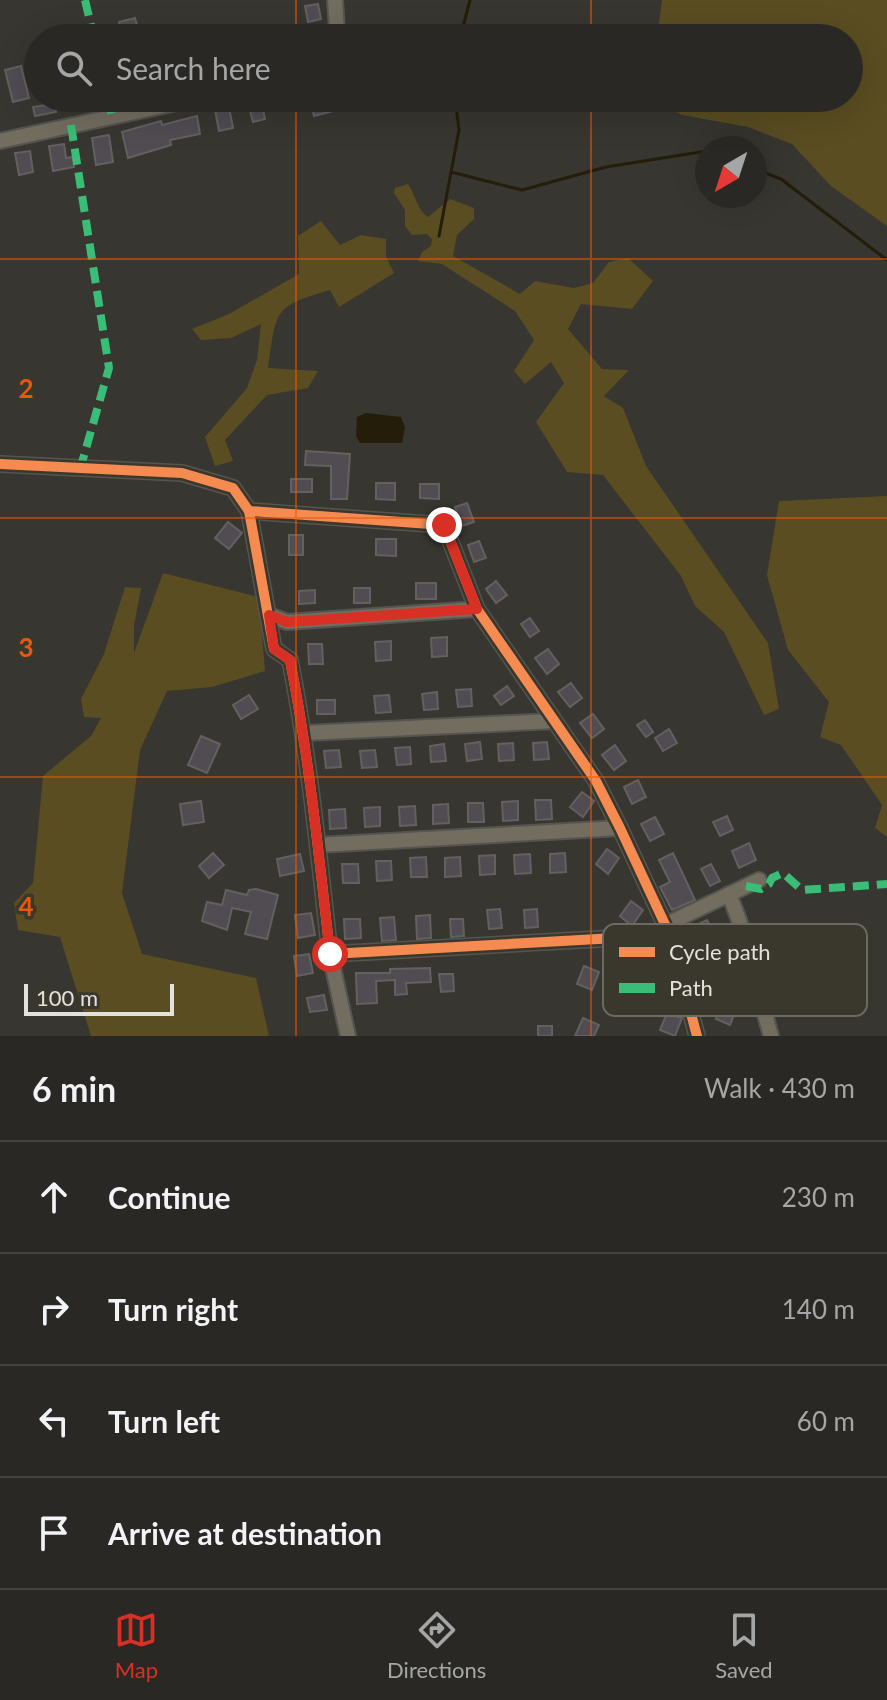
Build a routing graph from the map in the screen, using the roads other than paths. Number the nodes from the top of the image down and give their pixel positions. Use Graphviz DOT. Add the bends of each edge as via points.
graph roads {
  1 [pos="335,0"];
  2 [pos="337,24"];
  3 [pos="135,112"];
  4 [pos="0,141"];
  5 [pos="0,464"];
  6 [pos="249,511"];
  7 [pos="477,609"];
  8 [pos="269,615"];
  9 [pos="554,721"];
  10 [pos="305,733"];
  11 [pos="620,828"];
  12 [pos="318,845"];
  13 [pos="759,880"];
  14 [pos="729,894"];
  15 [pos="664,924"];
  16 [pos="677,924"];
  17 [pos="740,924"];
  18 [pos="603,935"];
  19 [pos="330,954"];
  20 [pos="691,1016"];
  21 [pos="765,1016"];
  22 [pos="348,1036"];
  23 [pos="697,1036"];
  24 [pos="771,1036"];
  1 -- 2 [label="street"];
  3 -- 4 [label="street"];
  5 -- 6 [label="street" via="182,473 233,488"];
  6 -- 7 [label="street" via="444,525"];
  6 -- 8 [label="street"];
  7 -- 8 [label="street" via="287,622"];
  7 -- 9 [label="street"];
  8 -- 10 [label="street" via="274,649 290,660"];
  9 -- 10 [label="street"];
  9 -- 11 [label="street" via="596,781"];
  10 -- 12 [label="street"];
  11 -- 12 [label="street"];
  11 -- 15 [label="street"];
  12 -- 19 [label="street"];
  13 -- 14 [label="street"];
  14 -- 16 [label="street"];
  14 -- 17 [label="street"];
  18 -- 19 [label="street"];
  19 -- 22 [label="street"];
  20 -- 23 [label="street"];
  21 -- 24 [label="street"];
}
